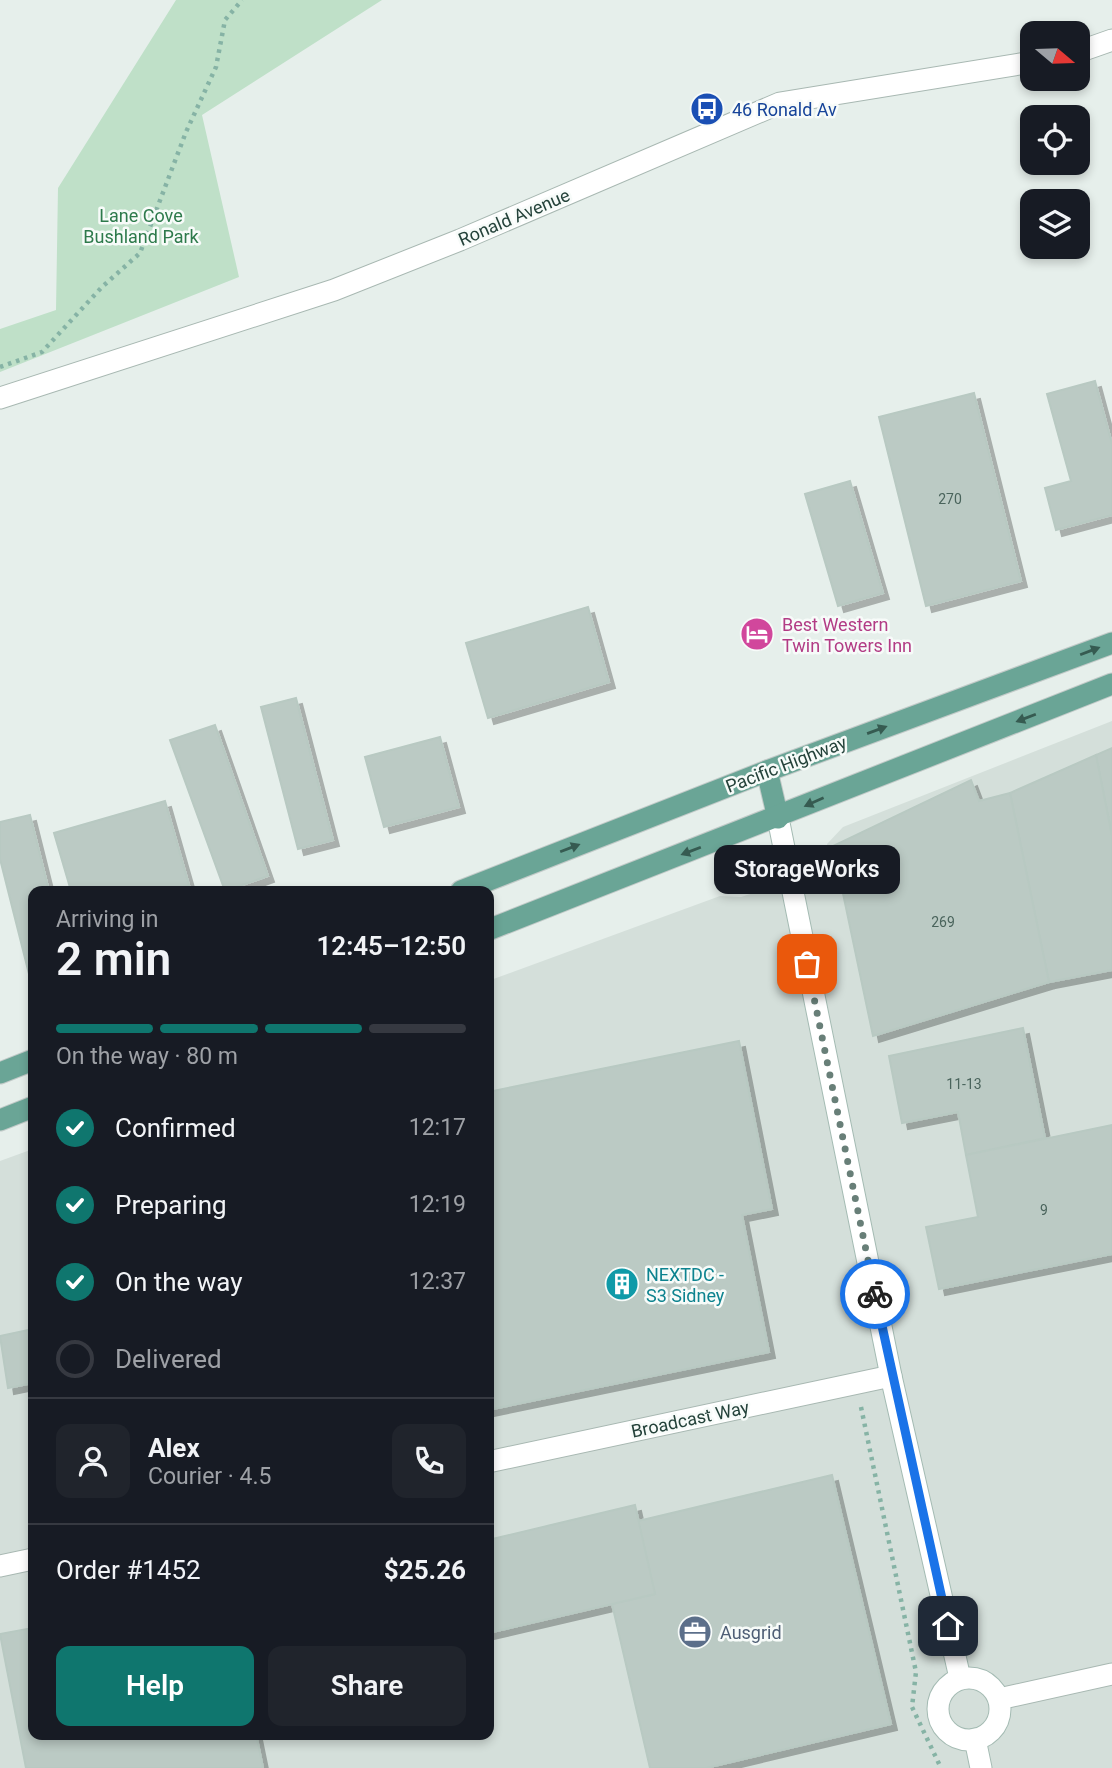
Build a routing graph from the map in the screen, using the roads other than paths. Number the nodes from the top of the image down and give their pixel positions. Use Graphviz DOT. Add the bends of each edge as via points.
graph roads {
  1 [pos="1112,40"];
  2 [pos="1090,48"];
  3 [pos="1020,64"];
  4 [pos="0,398"];
  5 [pos="1112,643"];
  6 [pos="1112,684"];
  7 [pos="767,771"];
  8 [pos="778,818"];
  9 [pos="474,886"];
  10 [pos="494,928"];
  11 [pos="28,1062"];
  12 [pos="0,1073"];
  13 [pos="28,1109"];
  14 [pos="0,1120"];
  15 [pos="891,1376"];
  16 [pos="494,1461"];
  17 [pos="28,1560"];
  18 [pos="0,1566"];
  19 [pos="1112,1674"];
  20 [pos="960,1678"];
  21 [pos="999,1699"];
  22 [pos="975,1739"];
  23 [pos="981,1768"];
  1 -- 2 [label="street"];
  3 -- 4 [label="street, Ronald Avenue" via="780,103 334,290"];
  7 -- 5 [label="main road, Pacific Highway, one-way"];
  6 -- 8 [label="main road, one-way"];
  7 -- 8 [label="main road"];
  9 -- 7 [label="main road, Pacific Highway, one-way"];
  8 -- 10 [label="main road, one-way"];
  8 -- 15 [label="street"];
  11 -- 12 [label="main road"];
  13 -- 14 [label="main road"];
  15 -- 16 [label="street, Broadcast Way"];
  15 -- 20 [label="street"];
  17 -- 18 [label="street"];
  19 -- 21 [label="street"];
  20 -- 21 [label="street" via="979,1679 995,1690"];
  20 -- 22 [label="street" via="944,1690 938,1711 946,1730"];
  21 -- 22 [label="street" via="993,1728"];
  22 -- 23 [label="street"];
}
